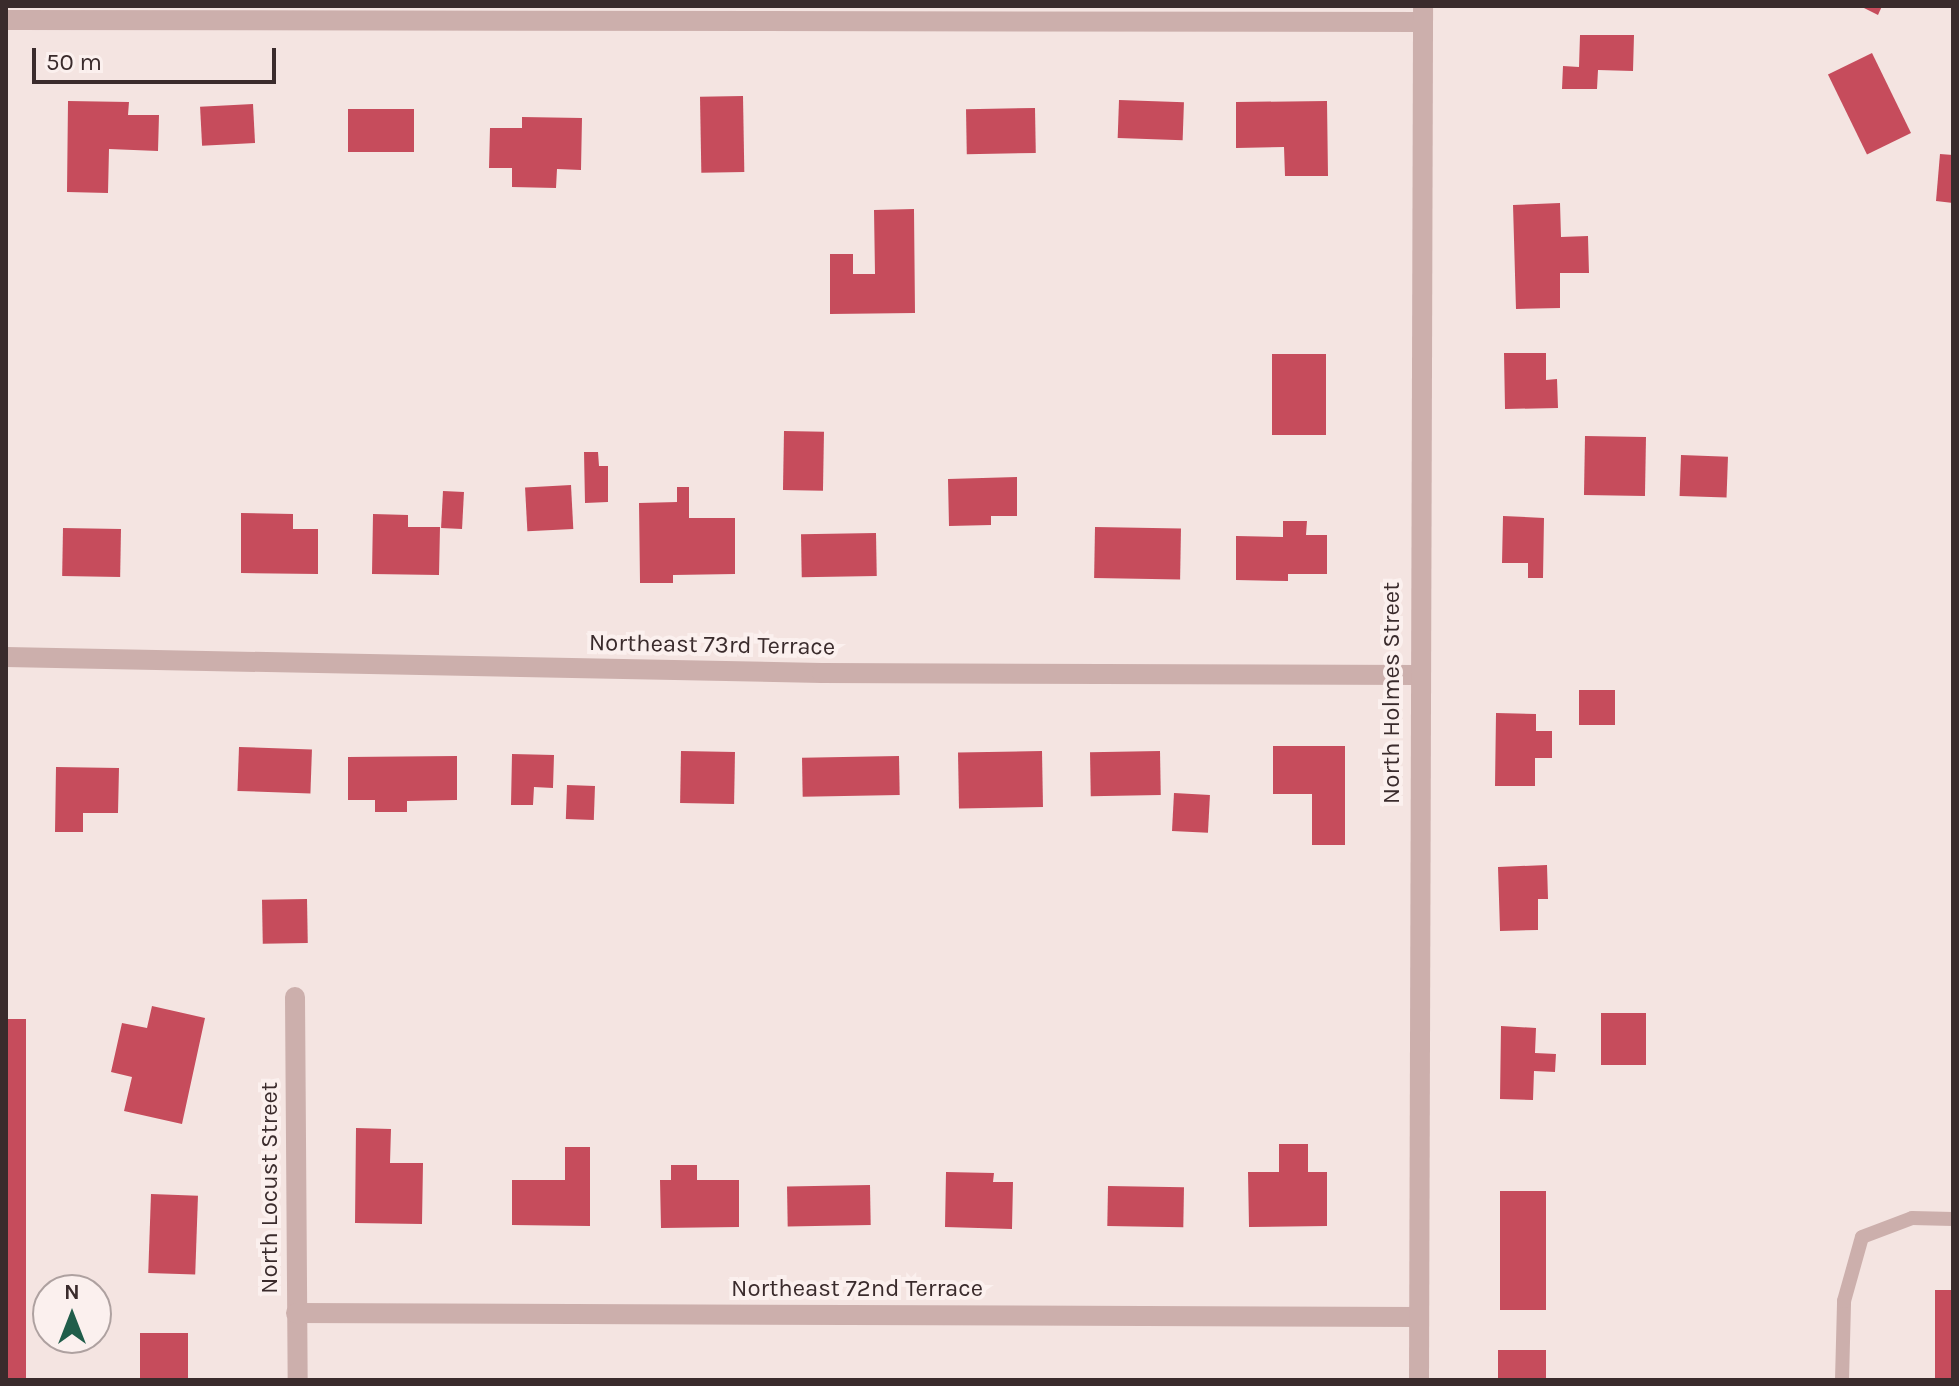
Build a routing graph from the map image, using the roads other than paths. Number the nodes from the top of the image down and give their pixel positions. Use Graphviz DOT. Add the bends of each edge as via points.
graph roads {
  1 [pos="1423,14"];
  2 [pos="6,20"];
  3 [pos="6,657"];
  4 [pos="1418,675"];
  5 [pos="295,997"];
  6 [pos="1953,1219"];
  7 [pos="296,1313"];
  8 [pos="1418,1317"];
  9 [pos="298,1380"];
  10 [pos="1419,1380"];
  11 [pos="1842,1380"];
  1 -- 2 [label="street"];
  1 -- 4 [label="street, North Holmes Street"];
  3 -- 4 [label="street, Northeast 73rd Terrace" via="807,673"];
  4 -- 8 [label="street, North Holmes Street"];
  5 -- 7 [label="street, North Locust Street"];
  6 -- 11 [label="lane" via="1912,1218 1862,1237 1844,1301"];
  7 -- 8 [label="street, Northeast 72nd Terrace"];
  7 -- 9 [label="street, North Locust Street"];
  8 -- 10 [label="street, North Holmes Street"];
}
